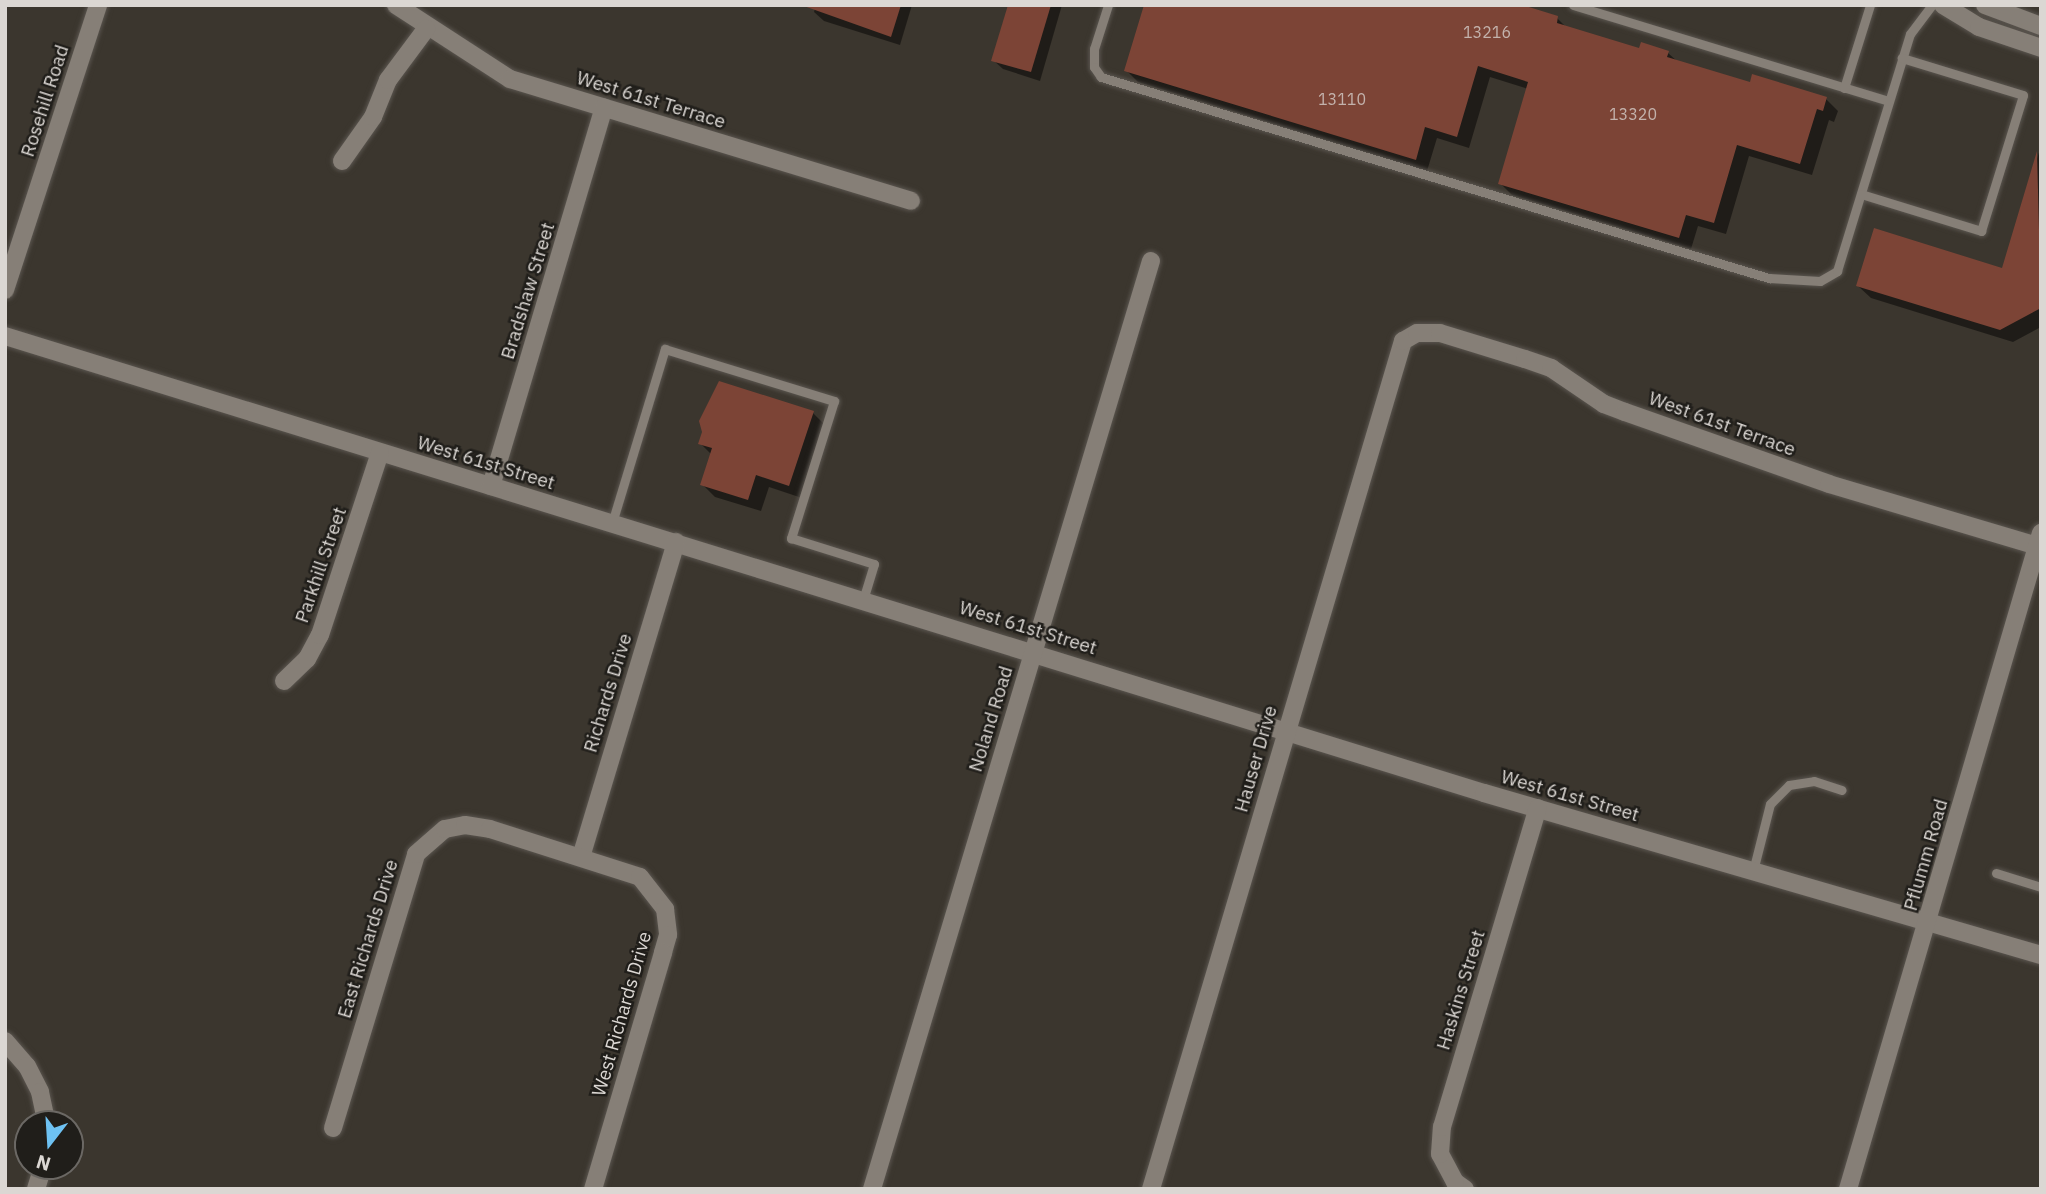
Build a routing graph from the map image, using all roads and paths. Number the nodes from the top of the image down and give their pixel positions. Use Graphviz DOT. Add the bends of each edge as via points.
graph roads {
  1 [pos="98,5"];
  2 [pos="396,5"];
  3 [pos="1108,5"];
  4 [pos="1573,5"];
  5 [pos="1870,5"];
  6 [pos="1932,5"];
  7 [pos="1943,5"];
  8 [pos="1985,5"];
  9 [pos="2041,27"];
  10 [pos="426,29"];
  11 [pos="2038,48"];
  12 [pos="1902,58"];
  13 [pos="1844,88"];
  14 [pos="1889,101"];
  15 [pos="604,108"];
  16 [pos="342,161"];
  17 [pos="1861,194"];
  18 [pos="911,201"];
  19 [pos="1151,261"];
  20 [pos="5,290"];
  21 [pos="5,336"];
  22 [pos="1403,341"];
  23 [pos="380,453"];
  24 [pos="491,486"];
  25 [pos="612,523"];
  26 [pos="2039,539"];
  27 [pos="676,542"];
  28 [pos="863,599"];
  29 [pos="1034,652"];
  30 [pos="284,681"];
  31 [pos="1286,730"];
  32 [pos="1842,790"];
  33 [pos="1538,808"];
  34 [pos="581,857"];
  35 [pos="1753,871"];
  36 [pos="1996,873"];
  37 [pos="2041,887"];
  38 [pos="1928,923"];
  39 [pos="2041,955"];
  40 [pos="5,1041"];
  41 [pos="44,1110"];
  42 [pos="333,1128"];
  43 [pos="1460,1185"];
  44 [pos="593,1189"];
  45 [pos="872,1189"];
  46 [pos="1150,1189"];
  47 [pos="1848,1189"];
  1 -- 20 [label="street, Rosehill Road"];
  2 -- 10 [label="street, West 61st Terrace"];
  3 -- 17 [label="lane" via="1094,49 1094,67 1101,77 1769,278 1820,281 1837,271"];
  4 -- 13 [label="lane"];
  5 -- 13 [label="lane"];
  6 -- 12 [label="lane" via="1910,34"];
  7 -- 11 [label="street" via="1979,27"];
  8 -- 9 [label="street"];
  9 -- 11 [label="lane"];
  10 -- 15 [label="street, West 61st Terrace" via="510,79"];
  10 -- 16 [label="street" via="388,80 373,117"];
  12 -- 14 [label="lane"];
  12 -- 17 [label="lane" via="2023,95 1981,231"];
  13 -- 14 [label="lane"];
  14 -- 17 [label="lane"];
  15 -- 18 [label="street, West 61st Terrace"];
  15 -- 24 [label="street, Bradshaw Street"];
  19 -- 29 [label="street, Noland Road"];
  21 -- 23 [label="street, West 61st Street"];
  22 -- 26 [label="street, West 61st Terrace" via="1417,333 1440,333 1525,359 1550,368 1604,404 1829,484"];
  22 -- 31 [label="street, Hauser Drive"];
  23 -- 24 [label="street, West 61st Street"];
  23 -- 30 [label="street, Parkhill Street" via="320,635 307,659"];
  24 -- 25 [label="street, West 61st Street"];
  25 -- 27 [label="street, West 61st Street"];
  25 -- 28 [label="lane" via="665,349 834,401 791,538 874,564"];
  26 -- 38 [label="street, Pflumm Road"];
  27 -- 28 [label="street, West 61st Street"];
  27 -- 34 [label="street, Richards Drive"];
  28 -- 29 [label="street, West 61st Street"];
  29 -- 31 [label="street, West 61st Street"];
  29 -- 45 [label="street, Noland Road"];
  31 -- 33 [label="street, West 61st Street"];
  31 -- 46 [label="street, Hauser Drive"];
  32 -- 35 [label="lane" via="1814,781 1789,785 1770,804"];
  33 -- 35 [label="street, West 61st Street"];
  33 -- 43 [label="street, Haskins Street" via="1442,1127 1440,1153"];
  34 -- 42 [label="street, East Richards Drive" via="465,825 429,839 410,871"];
  34 -- 44 [label="street, West Richards Drive" via="640,877 665,909 668,935"];
  35 -- 38 [label="street, West 61st Street"];
  36 -- 37 [label="lane"];
  38 -- 39 [label="street, West 61st Street"];
  38 -- 47 [label="street, Pflumm Road"];
  40 -- 41 [label="street" via="27,1066"];
}
